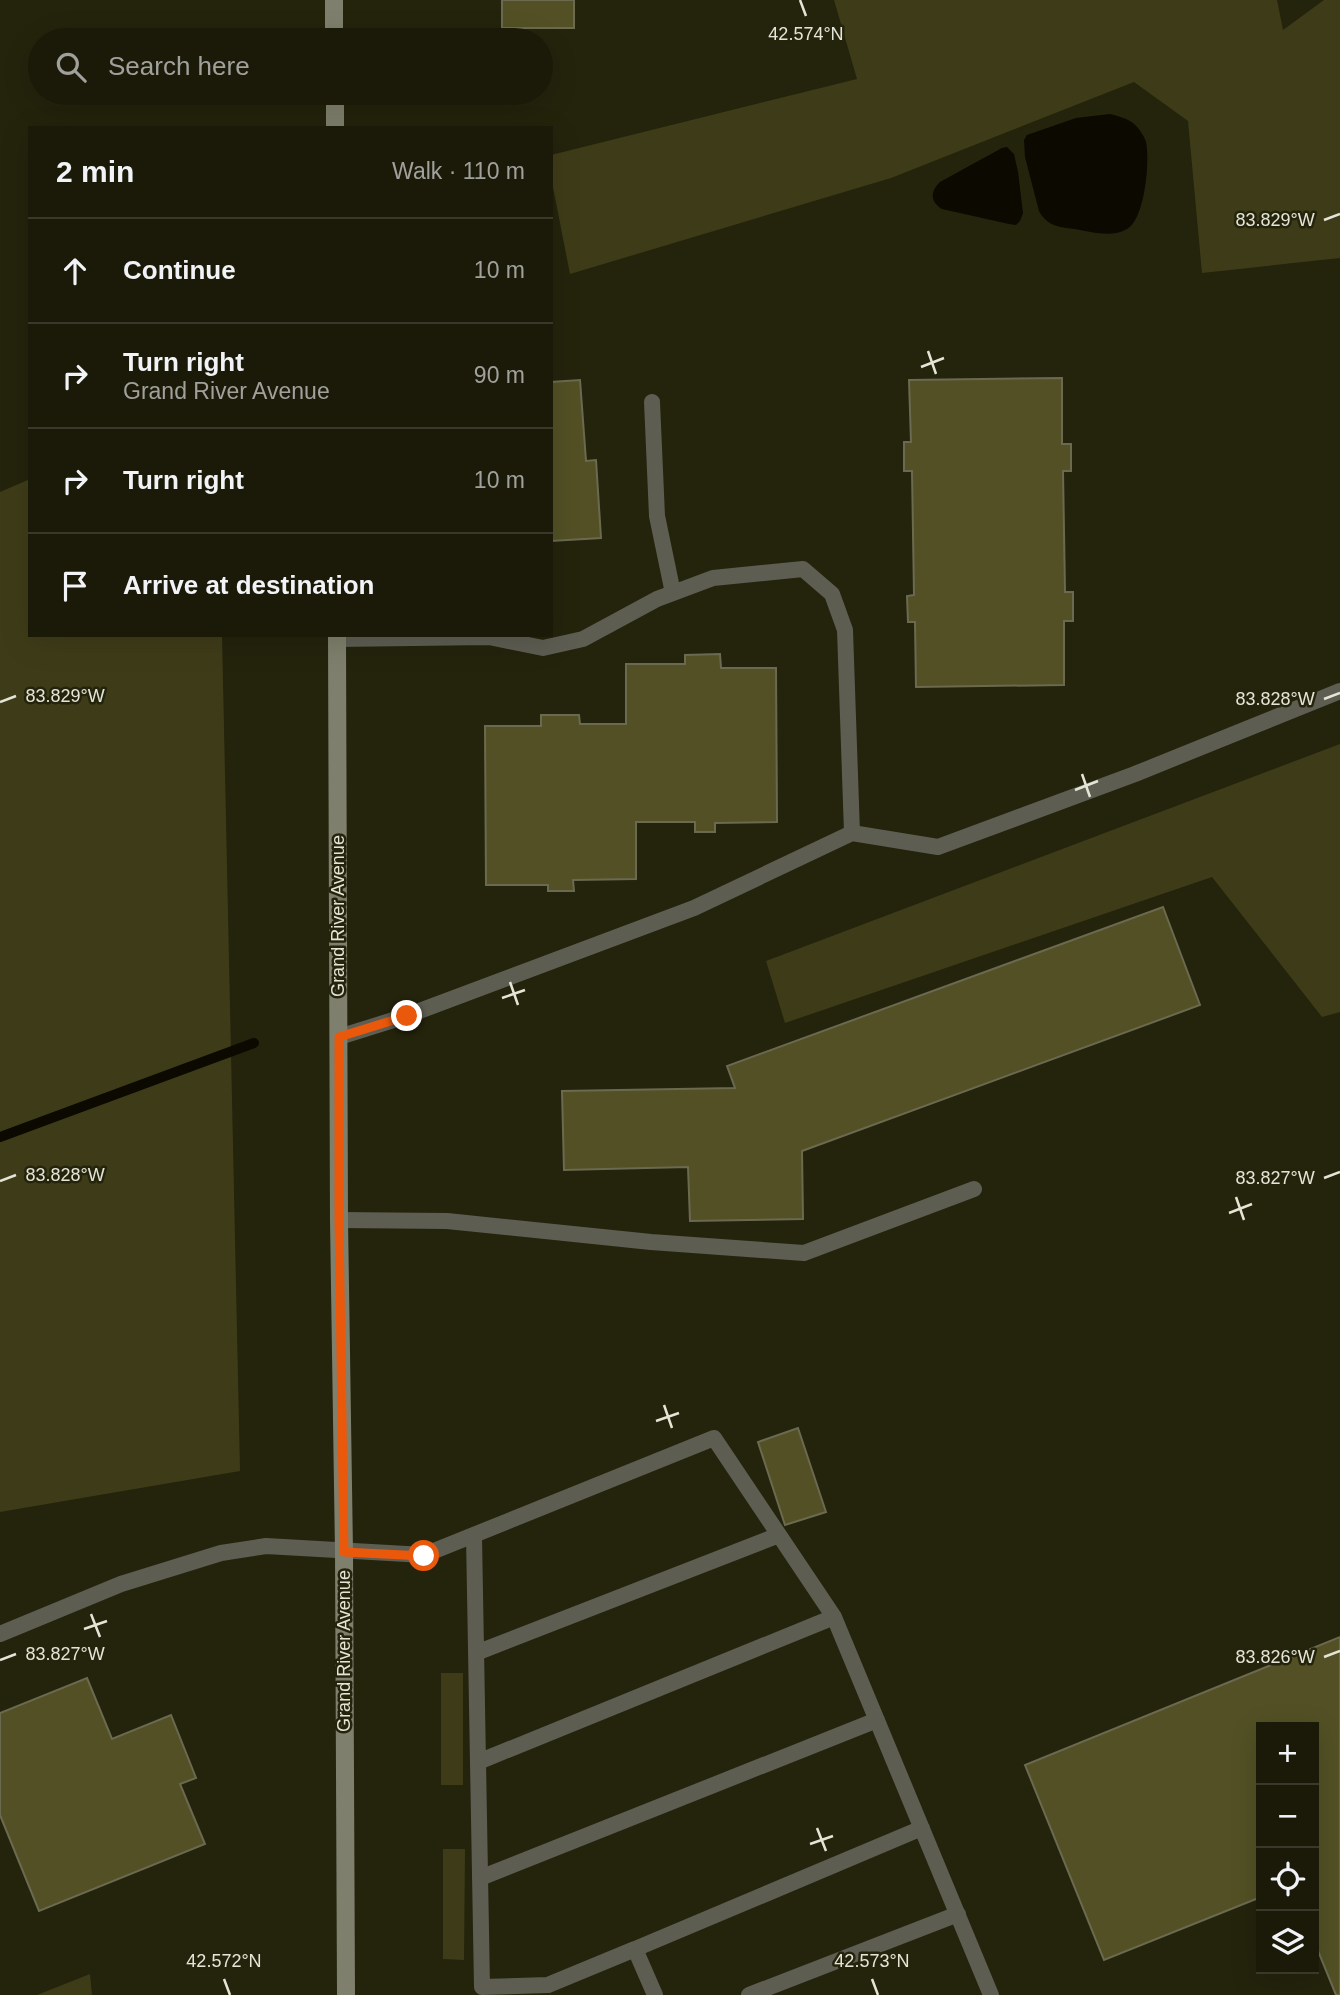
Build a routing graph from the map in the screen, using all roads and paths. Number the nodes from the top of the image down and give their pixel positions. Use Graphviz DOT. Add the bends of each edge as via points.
graph roads {
  1 [pos="334,0"];
  2 [pos="334,28"];
  3 [pos="335,105"];
  4 [pos="335,126"];
  5 [pos="652,402"];
  6 [pos="673,593"];
  7 [pos="337,637"];
  8 [pos="494,637"];
  9 [pos="1340,691"];
  10 [pos="852,834"];
  11 [pos="339,1037"];
  12 [pos="974,1189"];
  13 [pos="339,1220"];
  14 [pos="779,1535"];
  15 [pos="474,1536"];
  16 [pos="344,1552"];
  17 [pos="834,1617"];
  18 [pos="0,1634"];
  19 [pos="476,1653"];
  20 [pos="877,1720"];
  21 [pos="478,1762"];
  22 [pos="922,1828"];
  23 [pos="481,1878"];
  24 [pos="958,1914"];
  25 [pos="635,1950"];
  26 [pos="346,1995"];
  27 [pos="655,1995"];
  28 [pos="750,1995"];
  29 [pos="991,1995"];
  1 -- 2 [label="main road"];
  3 -- 4 [label="main road"];
  5 -- 6 [label="lane" via="657,516"];
  6 -- 8 [label="lane" via="583,639 543,648"];
  6 -- 10 [label="lane" via="713,578 803,569 832,594 845,630"];
  7 -- 11 [label="main road, Grand River Avenue"];
  9 -- 10 [label="lane" via="938,847"];
  10 -- 11 [label="lane" via="694,908"];
  11 -- 13 [label="main road, Grand River Avenue"];
  12 -- 13 [label="lane" via="804,1253 447,1221"];
  13 -- 16 [label="main road, Grand River Avenue"];
  14 -- 15 [label="lane" via="714,1438"];
  14 -- 17 [label="lane"];
  14 -- 19 [label="lane"];
  15 -- 16 [label="lane" via="424,1556"];
  15 -- 19 [label="lane"];
  16 -- 18 [label="lane" via="266,1546 221,1553 121,1584"];
  16 -- 26 [label="main road, Grand River Avenue"];
  17 -- 20 [label="lane"];
  17 -- 21 [label="lane"];
  19 -- 21 [label="lane"];
  20 -- 22 [label="lane"];
  20 -- 23 [label="lane"];
  21 -- 23 [label="lane"];
  22 -- 24 [label="lane"];
  22 -- 25 [label="lane"];
  23 -- 25 [label="lane" via="482,1987 548,1985"];
  24 -- 28 [label="lane"];
  24 -- 29 [label="lane"];
  25 -- 27 [label="lane"];
}
